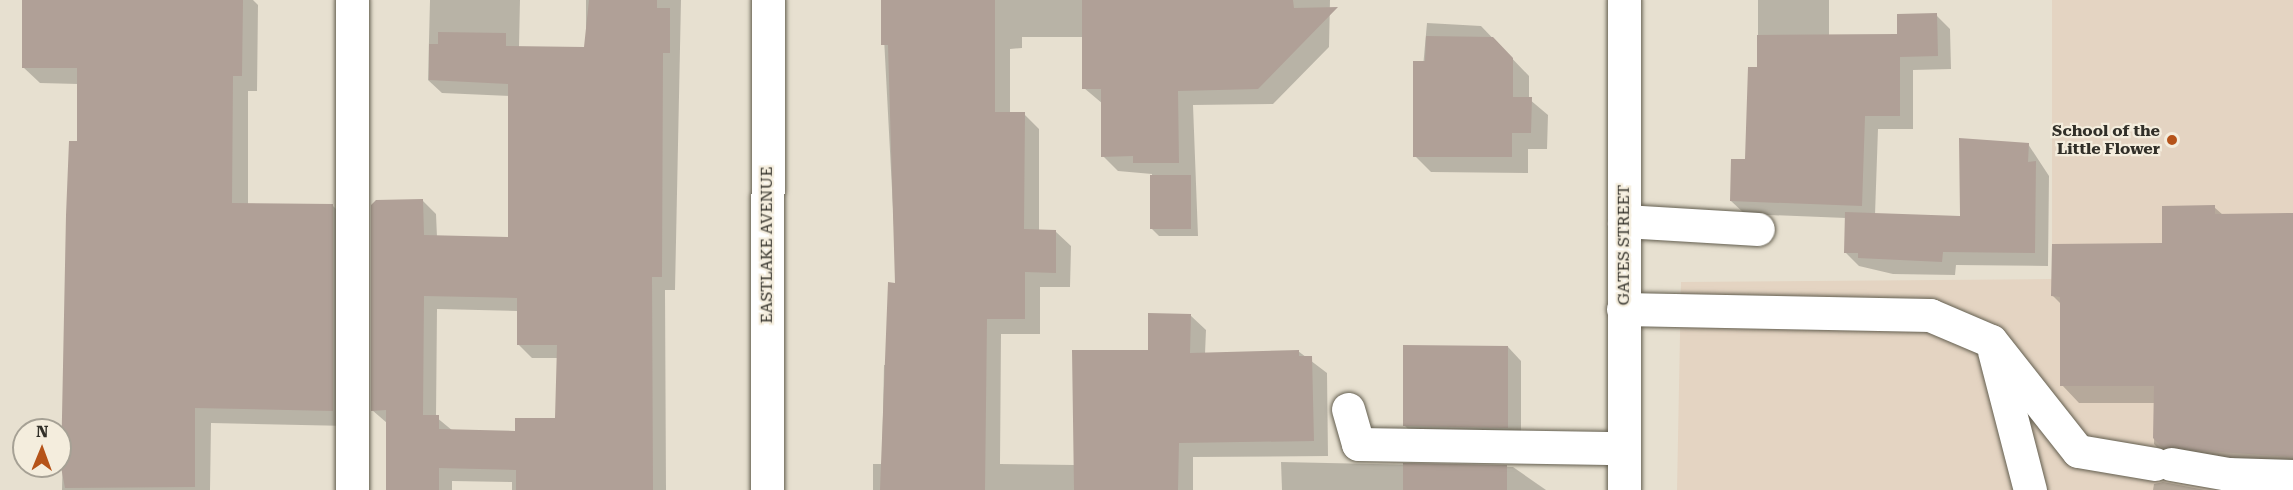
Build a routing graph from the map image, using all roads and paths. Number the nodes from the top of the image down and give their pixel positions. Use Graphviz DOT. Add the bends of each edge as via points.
graph roads {
  1 [pos="352,0"];
  2 [pos="768,0"];
  3 [pos="1624,0"];
  4 [pos="1624,221"];
  5 [pos="1758,229"];
  6 [pos="1623,309"];
  7 [pos="1991,341"];
  8 [pos="1348,409"];
  9 [pos="1624,448"];
  10 [pos="2293,476"];
  11 [pos="352,490"];
  12 [pos="767,490"];
  13 [pos="1624,490"];
  14 [pos="2030,490"];
  1 -- 11 [label="street"];
  2 -- 12 [label="street, EASTLAKE AVENUE"];
  3 -- 4 [label="street, GATES STREET"];
  4 -- 5 [label="street"];
  4 -- 6 [label="street, GATES STREET"];
  6 -- 7 [label="street" via="1930,315"];
  6 -- 9 [label="street, GATES STREET"];
  7 -- 10 [label="street" via="2078,451 2228,474"];
  7 -- 14 [label="street"];
  8 -- 9 [label="street" via="1358,444"];
  9 -- 13 [label="street, GATES STREET"];
}
